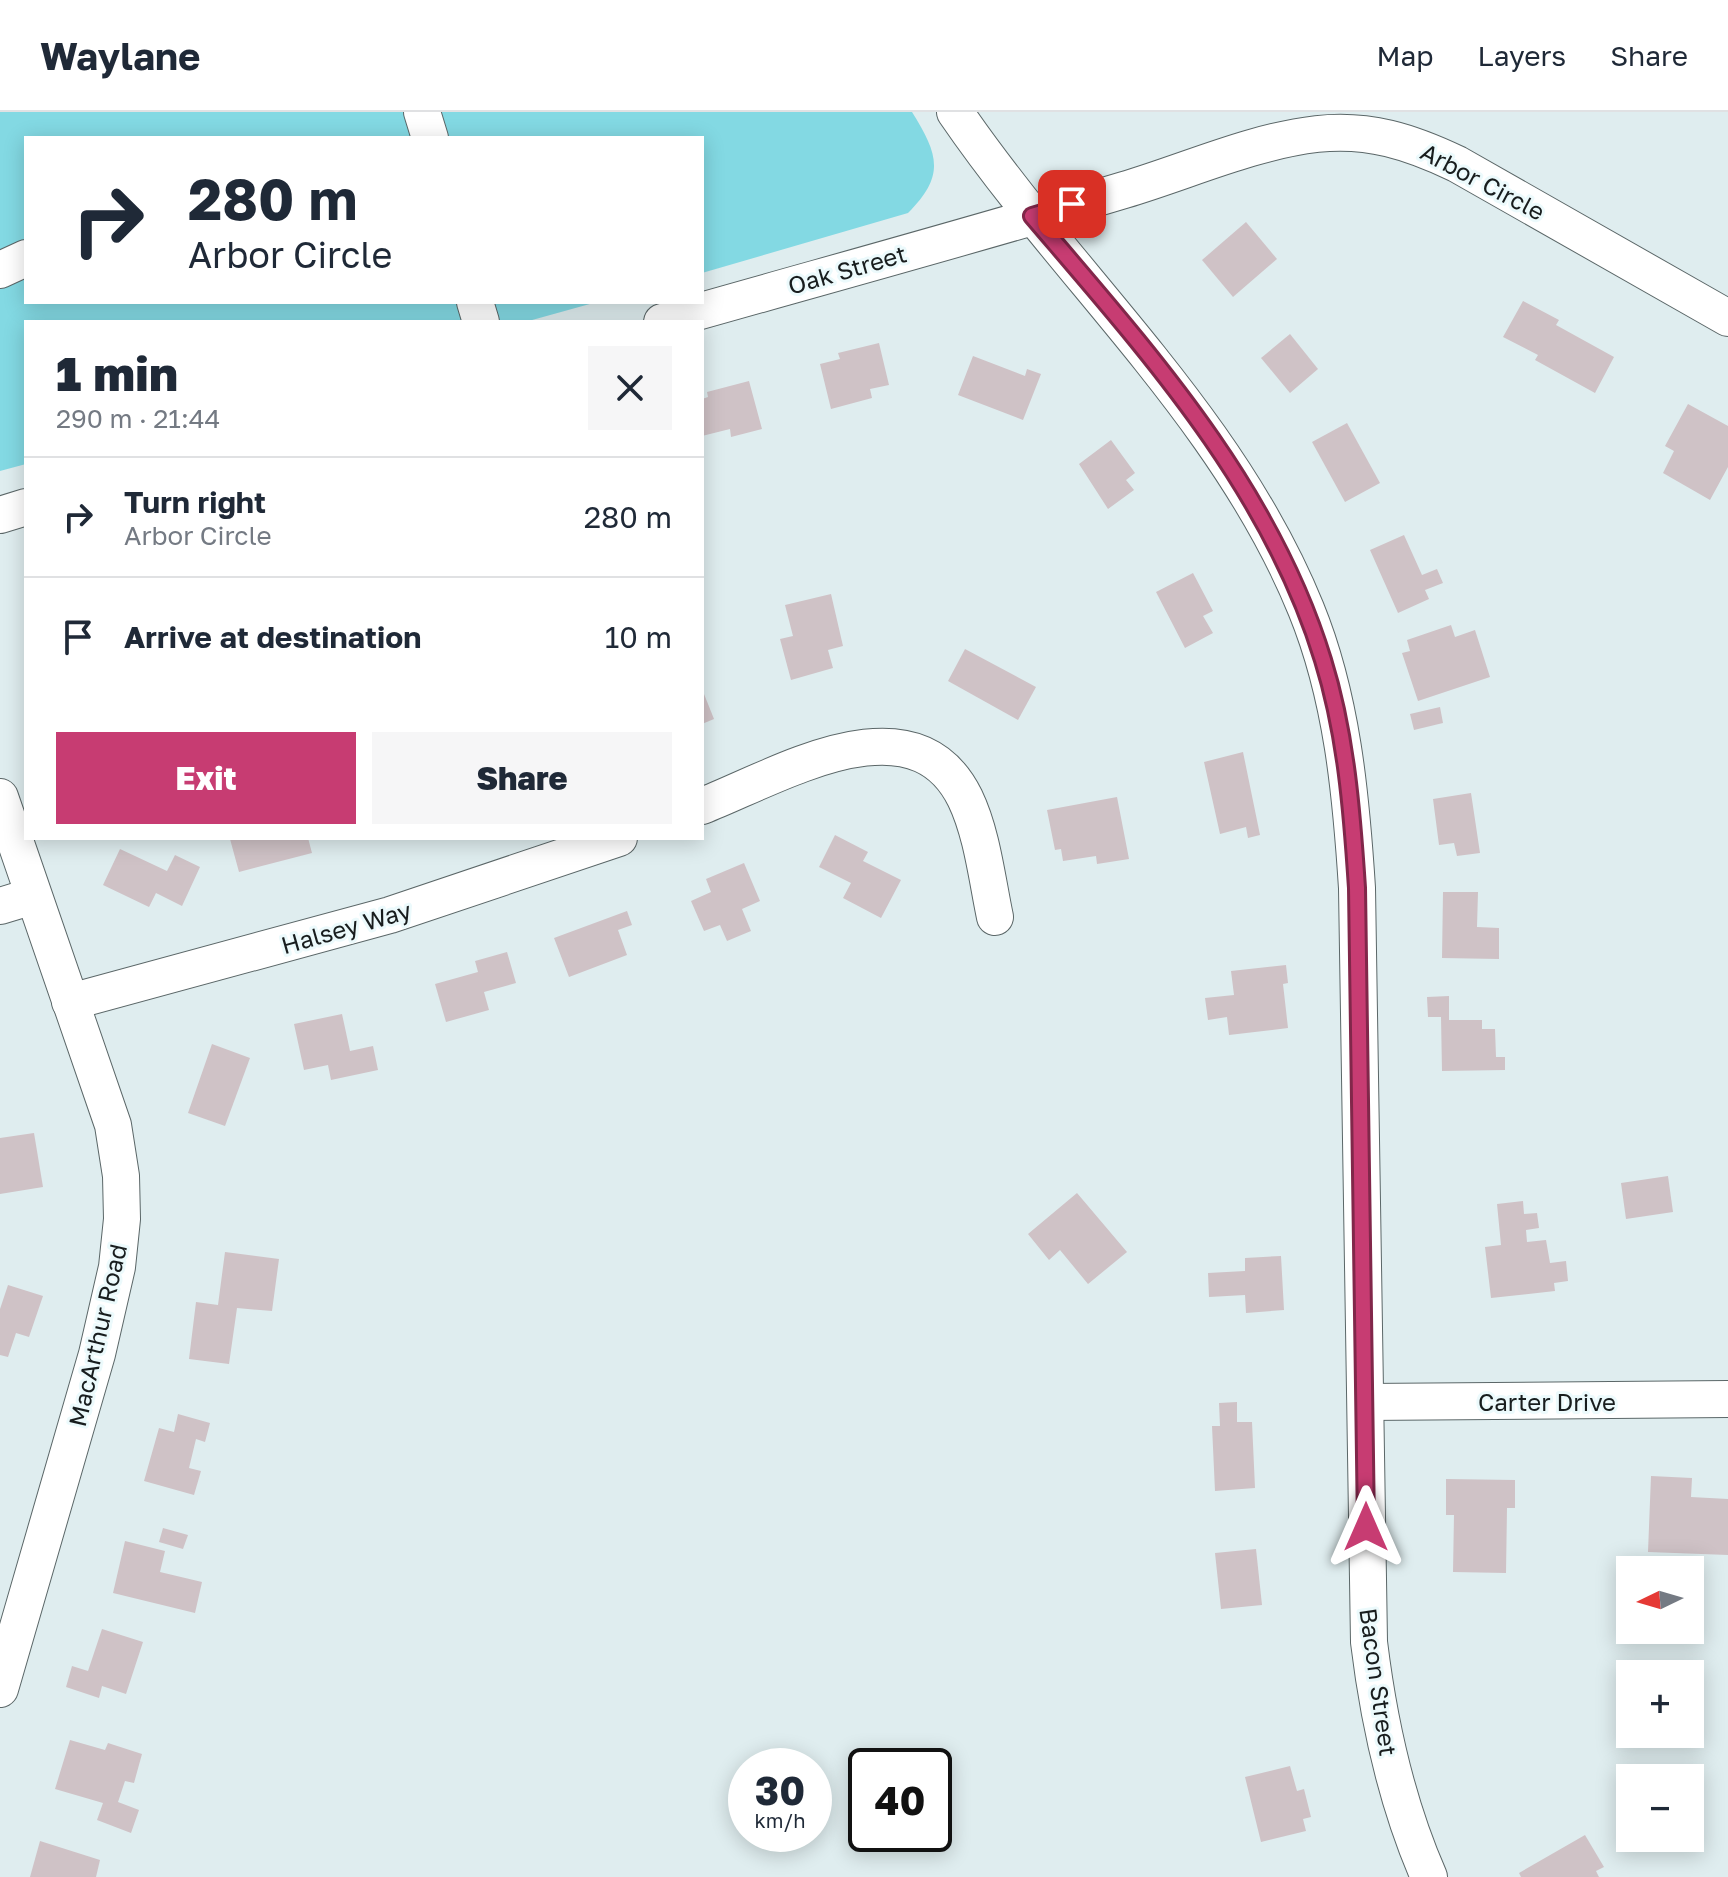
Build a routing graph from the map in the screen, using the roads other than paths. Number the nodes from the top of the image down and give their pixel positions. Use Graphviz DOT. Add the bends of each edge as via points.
graph roads {
  1 [pos="422,112"];
  2 [pos="955,112"];
  3 [pos="429,136"];
  4 [pos="1032,216"];
  5 [pos="24,259"];
  6 [pos="0,270"];
  7 [pos="1728,318"];
  8 [pos="669,320"];
  9 [pos="24,508"];
  10 [pos="0,515"];
  11 [pos="0,797"];
  12 [pos="704,805"];
  13 [pos="613,840"];
  14 [pos="16,901"];
  15 [pos="995,917"];
  16 [pos="70,1002"];
  17 [pos="1728,1399"];
  18 [pos="1366,1402"];
  19 [pos="0,1689"];
  20 [pos="1429,1877"];
  1 -- 3 [label="street"];
  2 -- 4 [label="street, Bacon Street"];
  4 -- 7 [label="street, Arbor Circle" via="1274,142 1316,134 1385,136 1457,164"];
  4 -- 8 [label="street, Oak Street"];
  4 -- 18 [label="street, Bacon Street" via="1149,354 1229,464 1284,559 1324,663 1346,769 1357,888"];
  5 -- 6 [label="street"];
  9 -- 10 [label="street"];
  11 -- 14 [label="street, MacArthur Road"];
  12 -- 15 [label="street" via="852,748 883,744 909,750 953,778 966,800"];
  13 -- 16 [label="street, Halsey Way" via="403,911"];
  14 -- 16 [label="street, MacArthur Road"];
  16 -- 19 [label="street, MacArthur Road" via="113,1125 122,1219 97,1354"];
  17 -- 18 [label="street, Carter Drive"];
  18 -- 20 [label="street, Bacon Street" via="1366,1589 1376,1697 1401,1801"];
}
